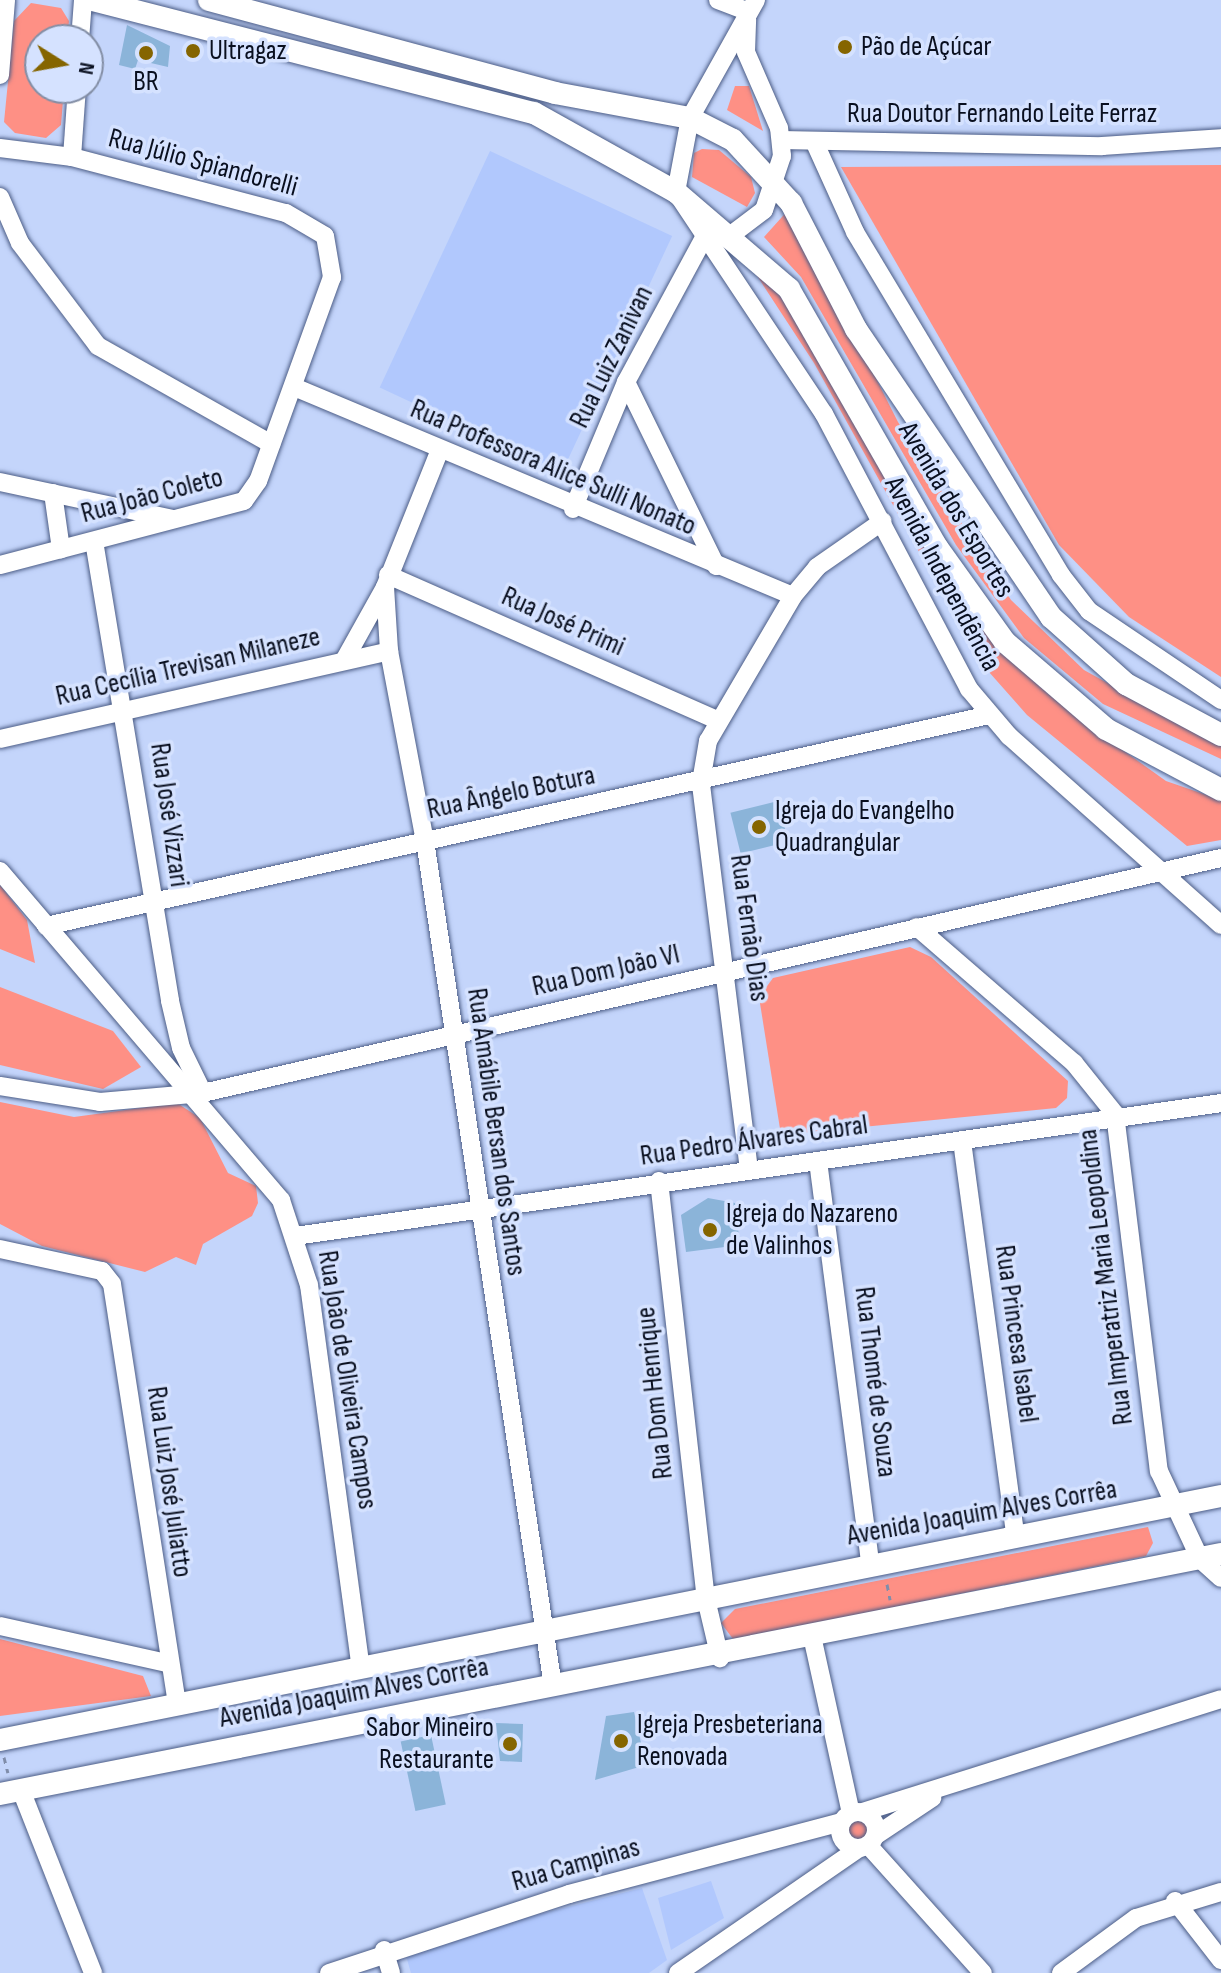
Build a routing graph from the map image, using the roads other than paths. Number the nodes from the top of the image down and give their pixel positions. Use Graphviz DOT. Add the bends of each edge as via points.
graph roads {
  1 [pos="6,0"];
  2 [pos="83,0"];
  3 [pos="93,0"];
  4 [pos="209,0"];
  5 [pos="718,0"];
  6 [pos="750,9"];
  7 [pos="81,24"];
  8 [pos="715,70"];
  9 [pos="753,74"];
  10 [pos="0,75"];
  11 [pos="76,104"];
  12 [pos="690,118"];
  13 [pos="1221,138"];
  14 [pos="781,140"];
  15 [pos="814,141"];
  16 [pos="0,148"];
  17 [pos="72,157"];
  18 [pos="775,183"];
  19 [pos="676,192"];
  20 [pos="0,197"];
  21 [pos="707,232"];
  22 [pos="731,235"];
  23 [pos="626,382"];
  24 [pos="294,387"];
  25 [pos="271,444"];
  26 [pos="439,452"];
  27 [pos="0,482"];
  28 [pos="53,493"];
  29 [pos="573,509"];
  30 [pos="176,520"];
  31 [pos="883,521"];
  32 [pos="94,541"];
  33 [pos="61,549"];
  34 [pos="0,565"];
  35 [pos="716,566"];
  36 [pos="386,581"];
  37 [pos="793,596"];
  38 [pos="389,651"];
  39 [pos="345,659"];
  40 [pos="1221,700"];
  41 [pos="125,711"];
  42 [pos="989,715"];
  43 [pos="715,719"];
  44 [pos="1221,735"];
  45 [pos="0,739"];
  46 [pos="701,782"];
  47 [pos="1221,790"];
  48 [pos="425,841"];
  49 [pos="1221,858"];
  50 [pos="1160,869"];
  51 [pos="0,871"];
  52 [pos="153,901"];
  53 [pos="1221,925"];
  54 [pos="46,926"];
  55 [pos="917,927"];
  56 [pos="727,971"];
  57 [pos="455,1035"];
  58 [pos="0,1086"];
  59 [pos="195,1094"];
  60 [pos="1221,1103"];
  61 [pos="1115,1114"];
  62 [pos="962,1141"];
  63 [pos="818,1161"];
  64 [pos="749,1170"];
  65 [pos="659,1181"];
  66 [pos="480,1208"];
  67 [pos="295,1236"];
  68 [pos="0,1249"];
  69 [pos="1221,1496"];
  70 [pos="1175,1510"];
  71 [pos="1015,1535"];
  72 [pos="1210,1556"];
  73 [pos="877,1562"];
  74 [pos="1221,1578"];
  75 [pos="706,1599"];
  76 [pos="0,1626"];
  77 [pos="540,1636"];
  78 [pos="812,1636"];
  79 [pos="720,1658"];
  80 [pos="167,1663"];
  81 [pos="361,1668"];
  82 [pos="553,1686"];
  83 [pos="1221,1699"];
  84 [pos="177,1703"];
  85 [pos="0,1740"];
  86 [pos="948,1788"];
  87 [pos="11,1792"];
  88 [pos="852,1816"];
  89 [pos="868,1843"];
  90 [pos="1221,1892"];
  91 [pos="1175,1901"];
  92 [pos="384,1950"];
  93 [pos="1221,1960"];
  94 [pos="93,1973"];
  95 [pos="329,1973"];
  96 [pos="391,1973"];
  97 [pos="678,1973"];
  98 [pos="983,1973"];
  99 [pos="1061,1973"];
  1 -- 10 [label="street"];
  2 -- 7 [label="street"];
  3 -- 19 [label="main road, Avenida dos Esportes" via="534,113"];
  4 -- 12 [label="main road, Avenida dos Esportes" via="555,93"];
  5 -- 6 [label="street"];
  6 -- 8 [label="street"];
  6 -- 9 [label="street"];
  8 -- 9 [label="street"];
  8 -- 12 [label="street"];
  9 -- 14 [label="street"];
  11 -- 17 [label="street"];
  12 -- 18 [label="main road, Avenida dos Esportes" via="733,140"];
  12 -- 19 [label="street" via="676,162"];
  13 -- 15 [label="street, Rua Doutor Fernando Leite Ferraz" via="1102,146"];
  14 -- 15 [label="street, Rua Doutor Fernando Leite Ferraz"];
  14 -- 18 [label="street"];
  15 -- 40 [label="street" via="855,232 1061,575 1089,611"];
  16 -- 17 [label="street, Rua Júlio Spiandorelli"];
  17 -- 24 [label="street, Rua Júlio Spiandorelli" via="286,213 325,236 329,293"];
  18 -- 22 [label="street" via="764,210"];
  18 -- 44 [label="main road, Avenida dos Esportes" via="856,329 1051,617 1126,684"];
  19 -- 21 [label="street"];
  19 -- 22 [label="main road, Avenida dos Esportes"];
  20 -- 25 [label="street" via="20,243 98,346"];
  21 -- 22 [label="street"];
  21 -- 23 [label="street, Rua Luiz Zanivan"];
  21 -- 31 [label="street, Avenida Independência"];
  22 -- 47 [label="main road, Avenida dos Esportes" via="789,289 937,547 1005,642 1106,729"];
  23 -- 29 [label="street, Rua Luiz Zanivan"];
  23 -- 35 [label="street"];
  24 -- 25 [label="street, Rua João Coleto"];
  24 -- 26 [label="street, Rua Professora Alice Sulli Nonato"];
  25 -- 30 [label="street, Rua João Coleto" via="244,501"];
  26 -- 29 [label="street, Rua Professora Alice Sulli Nonato"];
  26 -- 36 [label="street"];
  27 -- 28 [label="street"];
  28 -- 30 [label="street"];
  28 -- 33 [label="street"];
  29 -- 35 [label="street, Rua Professora Alice Sulli Nonato"];
  30 -- 32 [label="street, Rua João Coleto"];
  31 -- 37 [label="street, Rua Fernão Dias" via="817,567"];
  31 -- 42 [label="street, Avenida Independência" via="950,660"];
  32 -- 33 [label="street, Rua João Coleto"];
  32 -- 41 [label="street, Rua José Vizzari"];
  33 -- 34 [label="street, Rua João Coleto"];
  35 -- 37 [label="street, Rua Professora Alice Sulli Nonato"];
  36 -- 38 [label="street, Rua Amábile Bersan dos Santos"];
  36 -- 39 [label="street"];
  36 -- 43 [label="street, Rua José Primi"];
  37 -- 43 [label="street, Rua Fernão Dias"];
  38 -- 39 [label="street, Rua Cecília Trevisan Milaneze"];
  38 -- 48 [label="street, Rua Amábile Bersan dos Santos"];
  39 -- 41 [label="street, Rua Cecília Trevisan Milaneze"];
  41 -- 45 [label="street, Rua Cecília Trevisan Milaneze"];
  41 -- 52 [label="street, Rua José Vizzari"];
  42 -- 46 [label="street, Rua Ângelo Botura"];
  42 -- 50 [label="street, Avenida Independência"];
  43 -- 46 [label="street, Rua Fernão Dias"];
  46 -- 48 [label="street, Rua Ângelo Botura"];
  46 -- 56 [label="street, Rua Fernão Dias"];
  48 -- 52 [label="street, Rua Ângelo Botura"];
  48 -- 57 [label="street, Rua Amábile Bersan dos Santos"];
  49 -- 50 [label="street, Rua Dom João VI"];
  50 -- 53 [label="street, Avenida Independência"];
  50 -- 55 [label="street, Rua Dom João VI"];
  51 -- 54 [label="street, Rua João de Oliveira Campos"];
  52 -- 54 [label="street, Rua Ângelo Botura"];
  52 -- 59 [label="street, Rua José Vizzari"];
  54 -- 59 [label="street, Rua João de Oliveira Campos"];
  55 -- 56 [label="street, Rua Dom João VI"];
  55 -- 61 [label="street, Rua Imperatriz Maria Leopoldina" via="1074,1063"];
  56 -- 57 [label="street, Rua Dom João VI"];
  56 -- 64 [label="street, Rua Fernão Dias"];
  57 -- 59 [label="street, Rua Dom João VI"];
  57 -- 66 [label="street, Rua Amábile Bersan dos Santos"];
  58 -- 59 [label="street, Rua Dom João VI" via="100,1102"];
  59 -- 67 [label="street, Rua João de Oliveira Campos" via="281,1200"];
  60 -- 61 [label="street, Rua Pedro Álvares Cabral"];
  61 -- 62 [label="street, Rua Pedro Álvares Cabral"];
  61 -- 70 [label="street, Rua Imperatriz Maria Leopoldina" via="1154,1442"];
  62 -- 63 [label="street, Rua Pedro Álvares Cabral"];
  62 -- 71 [label="street, Rua Princesa Isabel"];
  63 -- 64 [label="street, Rua Pedro Álvares Cabral"];
  63 -- 73 [label="street, Rua Thomé de Souza"];
  64 -- 65 [label="street, Rua Pedro Álvares Cabral"];
  65 -- 66 [label="street, Rua Pedro Álvares Cabral"];
  65 -- 75 [label="street, Rua Dom Henrique"];
  66 -- 67 [label="street, Rua Pedro Álvares Cabral"];
  66 -- 77 [label="street, Rua Amábile Bersan dos Santos"];
  67 -- 81 [label="street, Rua João de Oliveira Campos" via="309,1285"];
  68 -- 80 [label="street, Rua Luiz José Juliatto" via="102,1271 112,1284"];
  69 -- 70 [label="main road, Avenida Joaquim Alves Corrêa"];
  70 -- 71 [label="main road, Avenida Joaquim Alves Corrêa"];
  70 -- 72 [label="street, Rua Imperatriz Maria Leopoldina"];
  71 -- 73 [label="main road, Avenida Joaquim Alves Corrêa"];
  72 -- 74 [label="street"];
  72 -- 78 [label="main road, Avenida Joaquim Alves Corrêa"];
  73 -- 75 [label="main road, Avenida Joaquim Alves Corrêa"];
  75 -- 77 [label="main road, Avenida Joaquim Alves Corrêa"];
  75 -- 79 [label="street"];
  76 -- 80 [label="street"];
  77 -- 81 [label="main road, Avenida Joaquim Alves Corrêa"];
  77 -- 82 [label="street, Rua Amábile Bersan dos Santos"];
  78 -- 79 [label="main road, Avenida Joaquim Alves Corrêa"];
  78 -- 88 [label="street"];
  79 -- 82 [label="main road, Avenida Joaquim Alves Corrêa"];
  80 -- 84 [label="street, Rua Luiz José Juliatto"];
  81 -- 84 [label="main road, Avenida Joaquim Alves Corrêa"];
  82 -- 87 [label="main road, Avenida Joaquim Alves Corrêa"];
  83 -- 86 [label="street, Rua Campinas"];
  84 -- 85 [label="main road, Avenida Joaquim Alves Corrêa"];
  86 -- 88 [label="street, Rua Campinas"];
  86 -- 89 [label="street, Rua Campinas"];
  87 -- 94 [label="street"];
  88 -- 89 [label="street" via="873,1819"];
  88 -- 89 [label="street" via="843,1839"];
  88 -- 92 [label="street, Rua Campinas"];
  89 -- 97 [label="street, Rua Campinas"];
  89 -- 98 [label="street"];
  90 -- 91 [label="street"];
  91 -- 93 [label="street"];
  91 -- 99 [label="street" via="1136,1918"];
  92 -- 95 [label="street, Rua Campinas"];
  92 -- 96 [label="street"];
}
